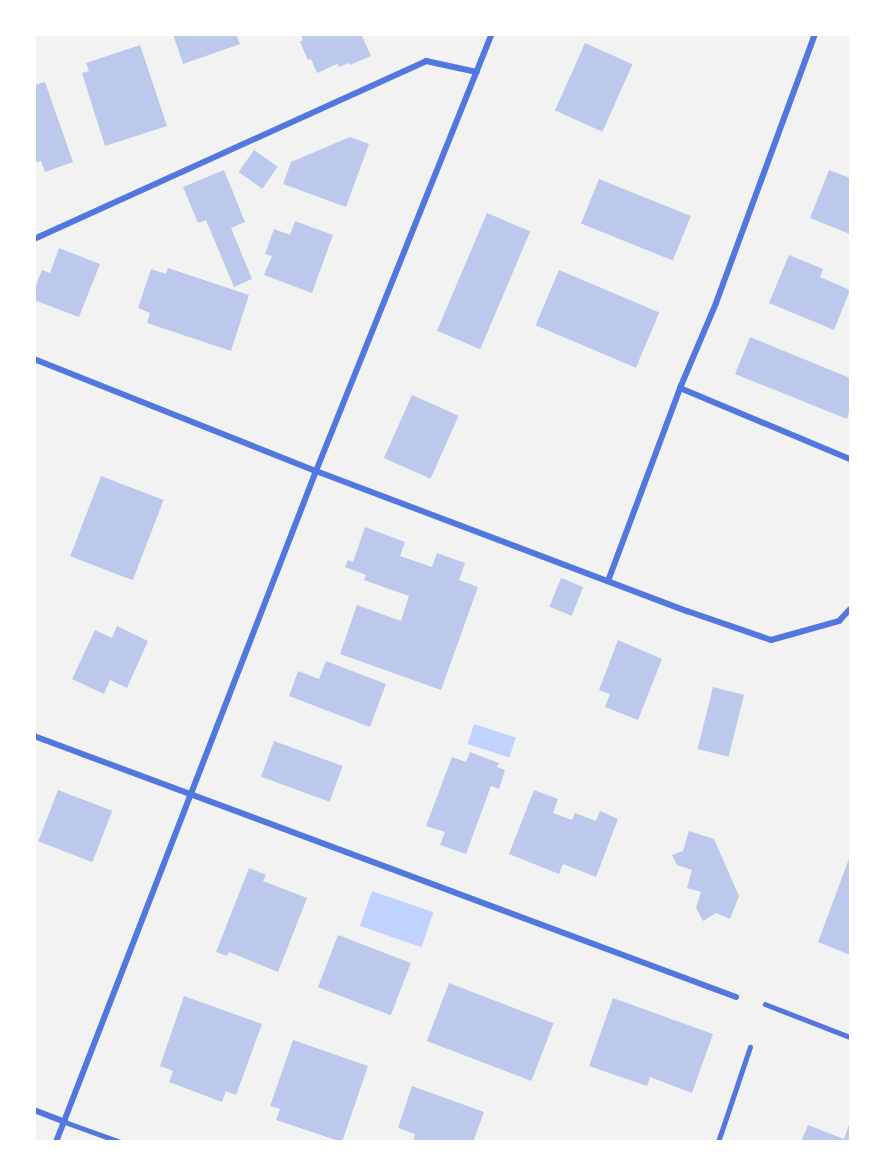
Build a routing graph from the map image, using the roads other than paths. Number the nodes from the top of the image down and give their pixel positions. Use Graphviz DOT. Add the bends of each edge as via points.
graph roads {
  1 [pos="492,34"];
  2 [pos="815,34"];
  3 [pos="477,72"];
  4 [pos="34,239"];
  5 [pos="34,359"];
  6 [pos="680,388"];
  7 [pos="850,459"];
  8 [pos="316,471"];
  9 [pos="608,581"];
  10 [pos="850,609"];
  11 [pos="34,736"];
  12 [pos="192,796"];
  13 [pos="736,997"];
  14 [pos="765,1004"];
  15 [pos="850,1037"];
  16 [pos="750,1047"];
  17 [pos="34,1110"];
  18 [pos="65,1122"];
  19 [pos="56,1142"];
  20 [pos="121,1142"];
  21 [pos="718,1142"];
  1 -- 3 [label="street"];
  2 -- 6 [label="street" via="716,303"];
  3 -- 4 [label="street" via="426,61"];
  3 -- 8 [label="street"];
  5 -- 8 [label="street"];
  6 -- 7 [label="street"];
  6 -- 9 [label="street"];
  8 -- 9 [label="street"];
  8 -- 12 [label="street"];
  9 -- 10 [label="street" via="771,640 839,621"];
  11 -- 12 [label="street"];
  12 -- 13 [label="street"];
  12 -- 18 [label="street"];
  14 -- 15 [label="lane"];
  16 -- 21 [label="lane"];
  17 -- 18 [label="street"];
  18 -- 19 [label="street"];
  18 -- 20 [label="lane"];
}
